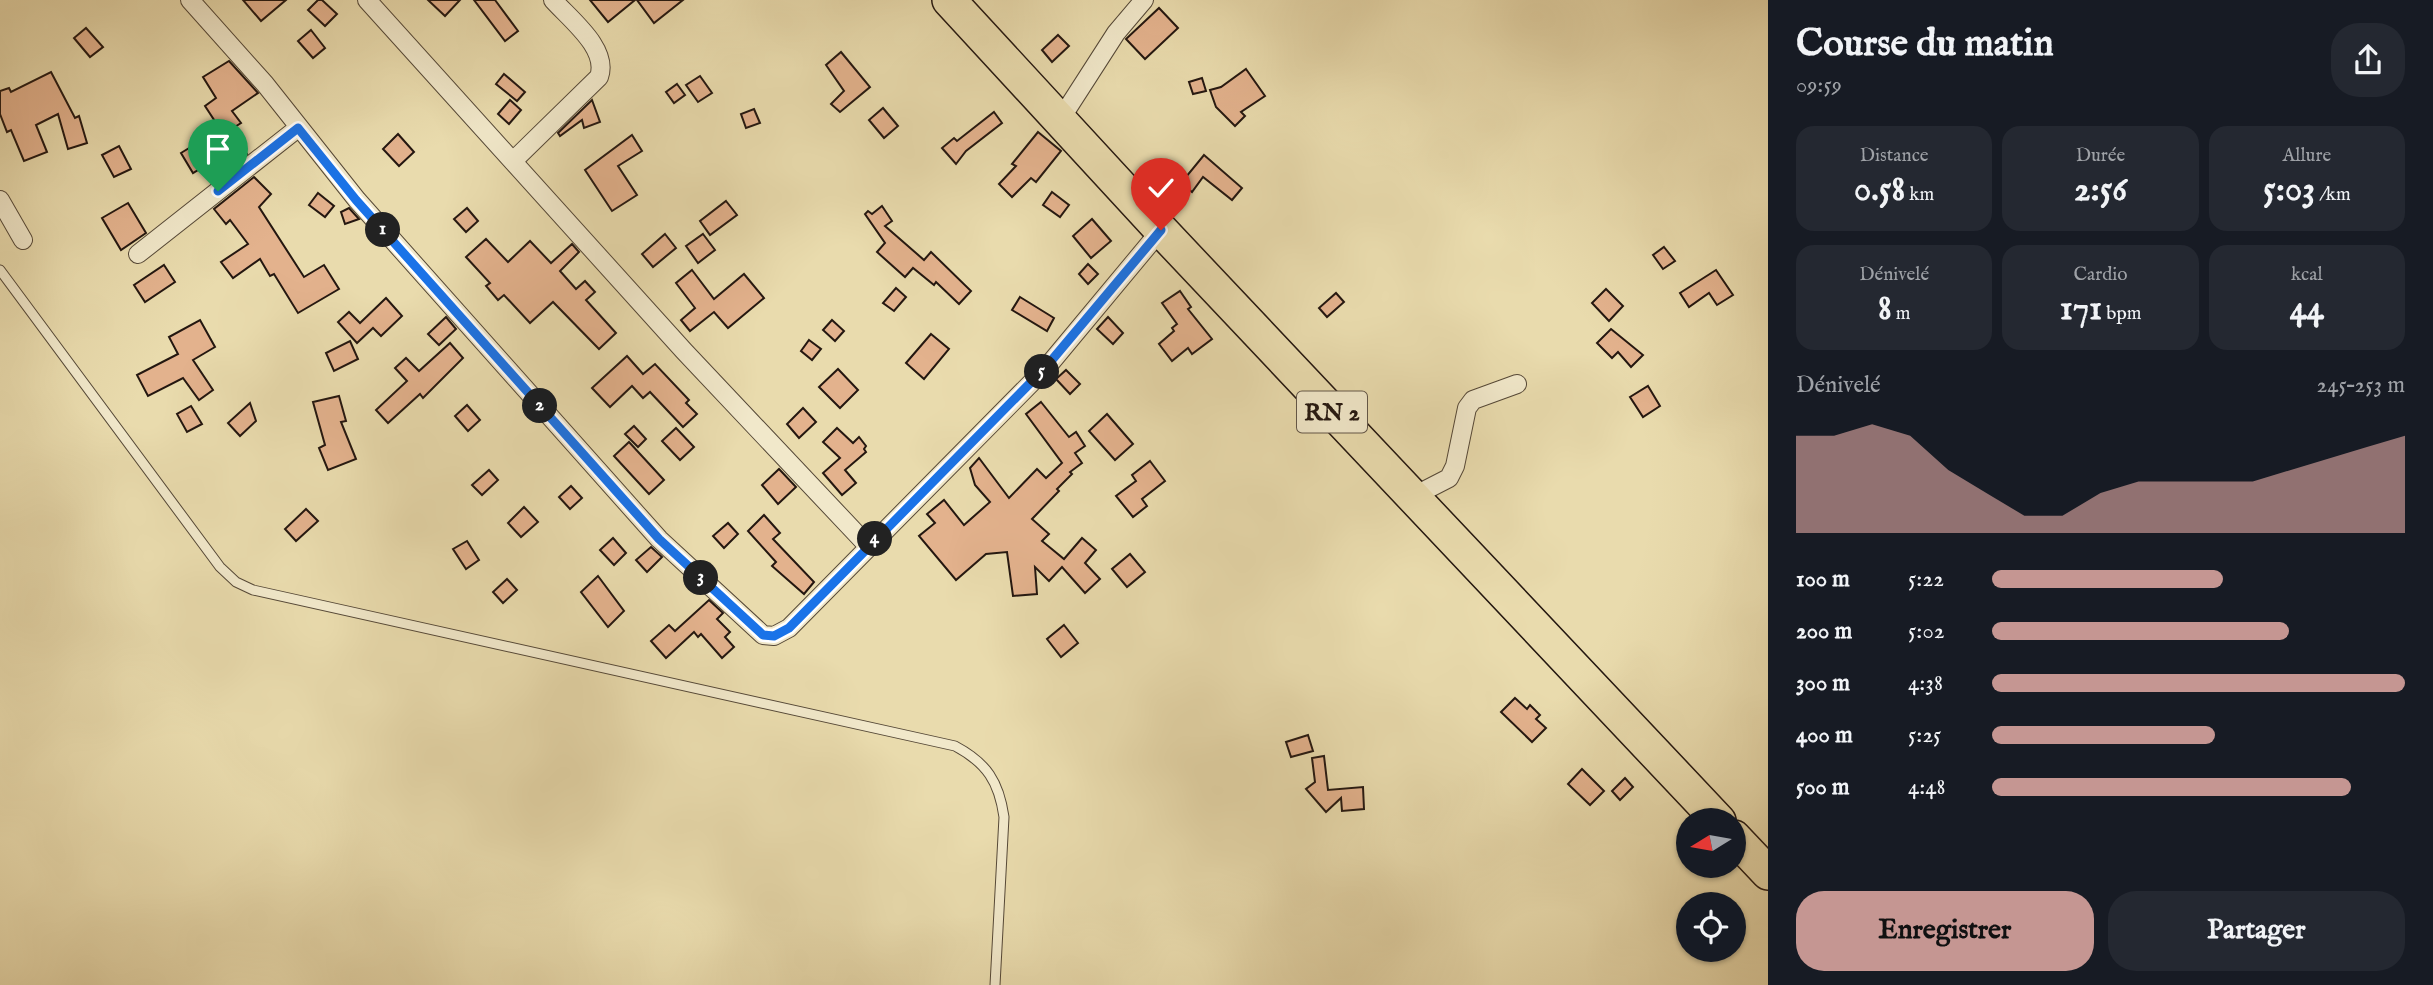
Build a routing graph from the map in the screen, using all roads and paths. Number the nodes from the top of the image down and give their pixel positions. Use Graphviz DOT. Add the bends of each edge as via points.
graph roads {
  1 [pos="190,0"];
  2 [pos="367,0"];
  3 [pos="553,0"];
  4 [pos="949,0"];
  5 [pos="1144,0"];
  6 [pos="1060,121"];
  7 [pos="298,128"];
  8 [pos="513,161"];
  9 [pos="0,200"];
  10 [pos="1161,230"];
  11 [pos="23,240"];
  12 [pos="138,254"];
  13 [pos="0,270"];
  14 [pos="1517,384"];
  15 [pos="1412,497"];
  16 [pos="867,546"];
  17 [pos="1707,808"];
  18 [pos="1746,850"];
  19 [pos="1768,873"];
  20 [pos="995,985"];
  1 -- 7 [label="street"];
  2 -- 8 [label="street"];
  3 -- 8 [label="street" via="600,54 603,66 599,77"];
  4 -- 6 [label="highway, RN 2"];
  5 -- 6 [label="street" via="1116,33"];
  6 -- 10 [label="highway, RN 2"];
  7 -- 12 [label="street"];
  7 -- 16 [label="street" via="356,200 659,539 763,635 774,636 789,628"];
  8 -- 16 [label="street"];
  9 -- 11 [label="street"];
  10 -- 15 [label="highway, RN 2"];
  10 -- 16 [label="street" via="1046,367"];
  13 -- 20 [label="lane" via="220,568 236,582 253,590 955,746 978,758 991,772 1004,817"];
  14 -- 15 [label="street" via="1473,400 1466,408 1449,478"];
  15 -- 17 [label="highway, RN 2"];
  18 -- 19 [label="highway"];
}
